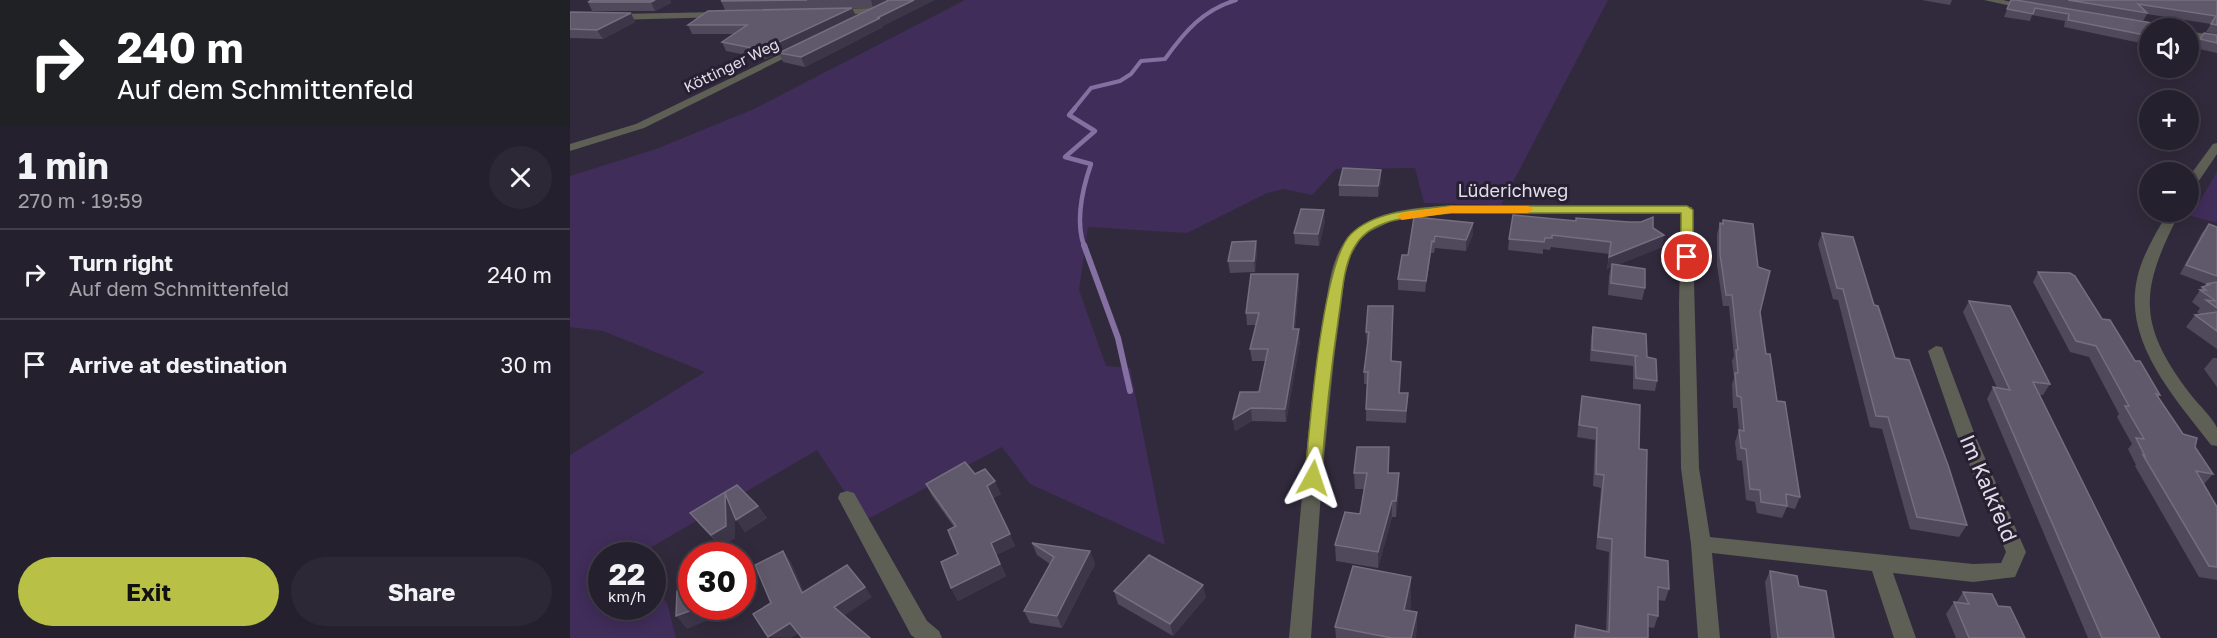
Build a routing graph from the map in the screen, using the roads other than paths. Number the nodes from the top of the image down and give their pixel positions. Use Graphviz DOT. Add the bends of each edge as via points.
graph roads {
  1 [pos="1988,0"];
  2 [pos="2043,9"];
  3 [pos="829,12"];
  4 [pos="735,15"];
  5 [pos="603,17"];
  6 [pos="854,22"];
  7 [pos="2199,36"];
  8 [pos="2217,39"];
  9 [pos="812,43"];
  10 [pos="2217,146"];
  11 [pos="570,148"];
  12 [pos="2199,172"];
  13 [pos="2169,222"];
  14 [pos="1936,351"];
  15 [pos="2217,440"];
  16 [pos="847,498"];
  17 [pos="1701,544"];
  18 [pos="1879,563"];
  19 [pos="932,638"];
  20 [pos="1300,638"];
  21 [pos="1709,638"];
  22 [pos="1905,638"];
  1 -- 2 [label="street"];
  3 -- 6 [label="street" via="880,9"];
  4 -- 5 [label="street"];
  7 -- 8 [label="street"];
  9 -- 11 [label="street, Köttinger Weg" via="640,126"];
  10 -- 12 [label="street"];
  13 -- 15 [label="street" via="2144,278 2141,312 2159,358"];
  14 -- 18 [label="street, Im Kalkfeld" via="1966,435 2016,552 2008,571 1973,573"];
  16 -- 19 [label="street" via="920,628"];
  17 -- 18 [label="street, Im Kalkfeld"];
  17 -- 20 [label="street, Lüderichweg" via="1690,468 1687,210 1451,209 1379,221 1355,237 1341,262 1320,386"];
  17 -- 21 [label="street"];
  18 -- 22 [label="street"];
}
